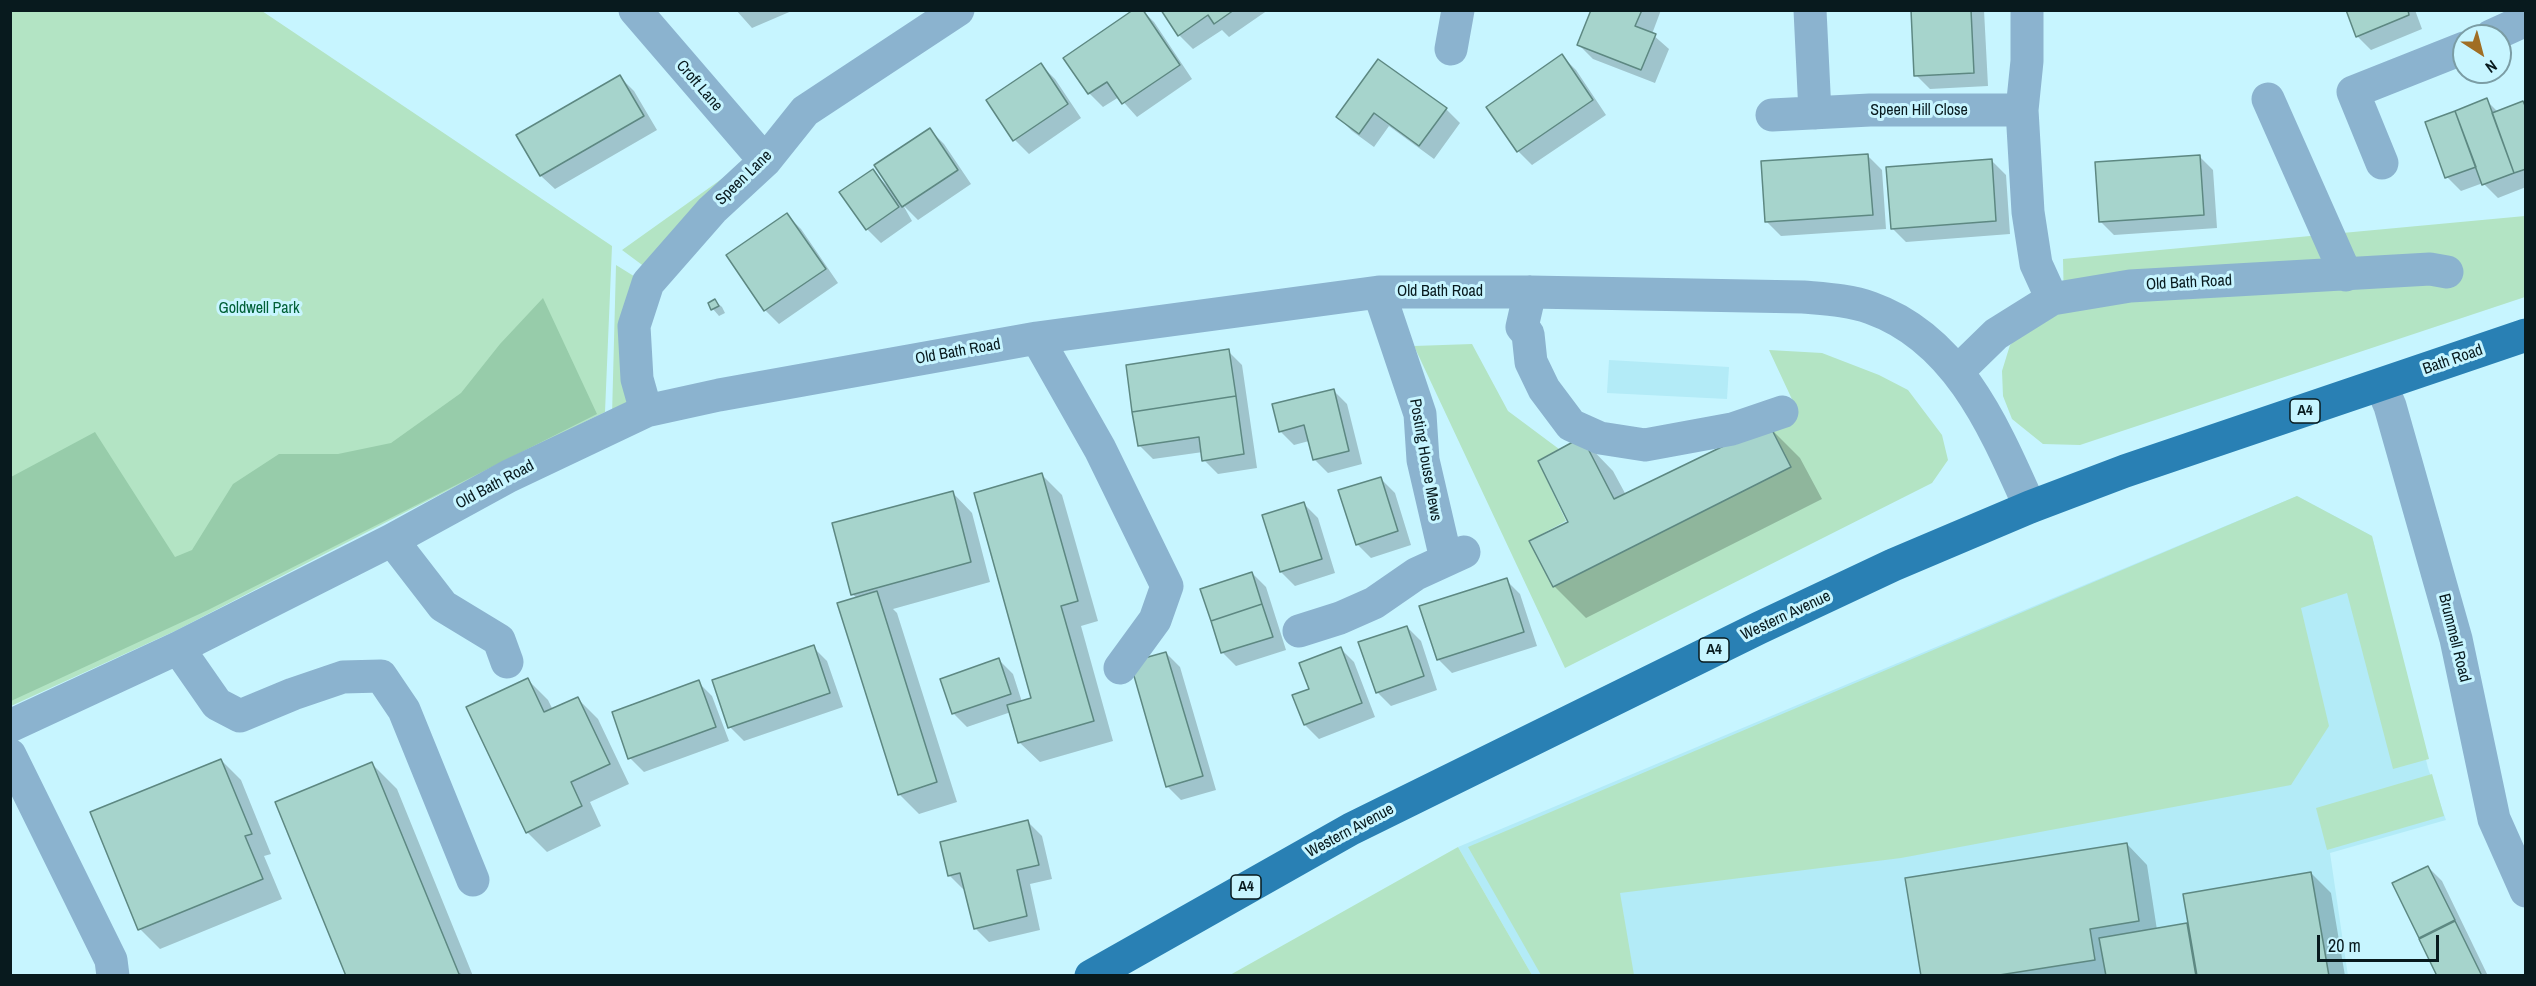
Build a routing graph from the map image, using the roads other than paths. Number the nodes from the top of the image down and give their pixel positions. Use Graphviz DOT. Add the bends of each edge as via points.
graph roads {
  1 [pos="635,10"];
  2 [pos="958,10"];
  3 [pos="1458,10"];
  4 [pos="1810,10"];
  5 [pos="2027,10"];
  6 [pos="2526,20"];
  7 [pos="2512,26"];
  8 [pos="1451,49"];
  9 [pos="2452,53"];
  10 [pos="2268,99"];
  11 [pos="2022,110"];
  12 [pos="1815,113"];
  13 [pos="1772,115"];
  14 [pos="765,161"];
  15 [pos="2382,163"];
  16 [pos="2446,272"];
  17 [pos="2346,275"];
  18 [pos="1379,292"];
  19 [pos="1530,292"];
  20 [pos="2052,299"];
  21 [pos="2526,335"];
  22 [pos="1037,338"];
  23 [pos="1957,372"];
  24 [pos="2381,385"];
  25 [pos="646,411"];
  26 [pos="1782,412"];
  27 [pos="2030,507"];
  28 [pos="392,540"];
  29 [pos="1299,631"];
  30 [pos="177,648"];
  31 [pos="507,662"];
  32 [pos="1120,668"];
  33 [pos="10,726"];
  34 [pos="10,755"];
  35 [pos="473,880"];
  36 [pos="2526,891"];
  37 [pos="113,975"];
  38 [pos="1091,975"];
  1 -- 14 [label="street, Croft Lane"];
  2 -- 14 [label="street, Speen Lane" via="805,111"];
  3 -- 8 [label="street"];
  4 -- 12 [label="street"];
  5 -- 11 [label="street"];
  6 -- 7 [label="street"];
  9 -- 15 [label="street" via="2353,92"];
  10 -- 17 [label="street"];
  11 -- 12 [label="street, Speen Hill Close"];
  11 -- 20 [label="street" via="2028,212 2036,264"];
  12 -- 13 [label="street, Speen Hill Close"];
  14 -- 25 [label="street, Speen Lane" via="712,210 648,283 634,326 638,379"];
  16 -- 17 [label="street, Old Bath Road" via="2430,269"];
  17 -- 20 [label="street, Old Bath Road" via="2130,286"];
  18 -- 19 [label="street, Old Bath Road"];
  18 -- 22 [label="street, Old Bath Road"];
  18 -- 29 [label="street, Posting House Mews" via="1420,414 1423,460 1455,556 1416,574 1374,603"];
  19 -- 23 [label="street, Old Bath Road" via="1843,301 1870,307 1897,320 1938,350"];
  19 -- 26 [label="street" via="1522,327 1528,334 1531,362 1544,389 1571,425 1600,438 1645,445 1732,429"];
  20 -- 23 [label="street, Old Bath Road" via="1996,334"];
  21 -- 24 [label="main road, Bath Road / A4"];
  22 -- 25 [label="street, Old Bath Road"];
  22 -- 32 [label="street" via="1100,449 1167,586 1155,620"];
  23 -- 27 [label="street, Old Bath Road" via="2003,448"];
  24 -- 27 [label="main road, Western Avenue / A4"];
  24 -- 36 [label="street, Brummell Road" via="2456,639 2494,819"];
  25 -- 28 [label="street, Old Bath Road" via="509,476"];
  27 -- 38 [label="main road, Western Avenue / A4" via="1770,623 1414,798"];
  28 -- 30 [label="street, Old Bath Road"];
  28 -- 31 [label="street" via="443,606 499,640"];
  30 -- 33 [label="street, Old Bath Road"];
  30 -- 35 [label="street" via="217,704 240,716 343,677 381,676 404,710"];
  34 -- 37 [label="street" via="111,960"];
}
